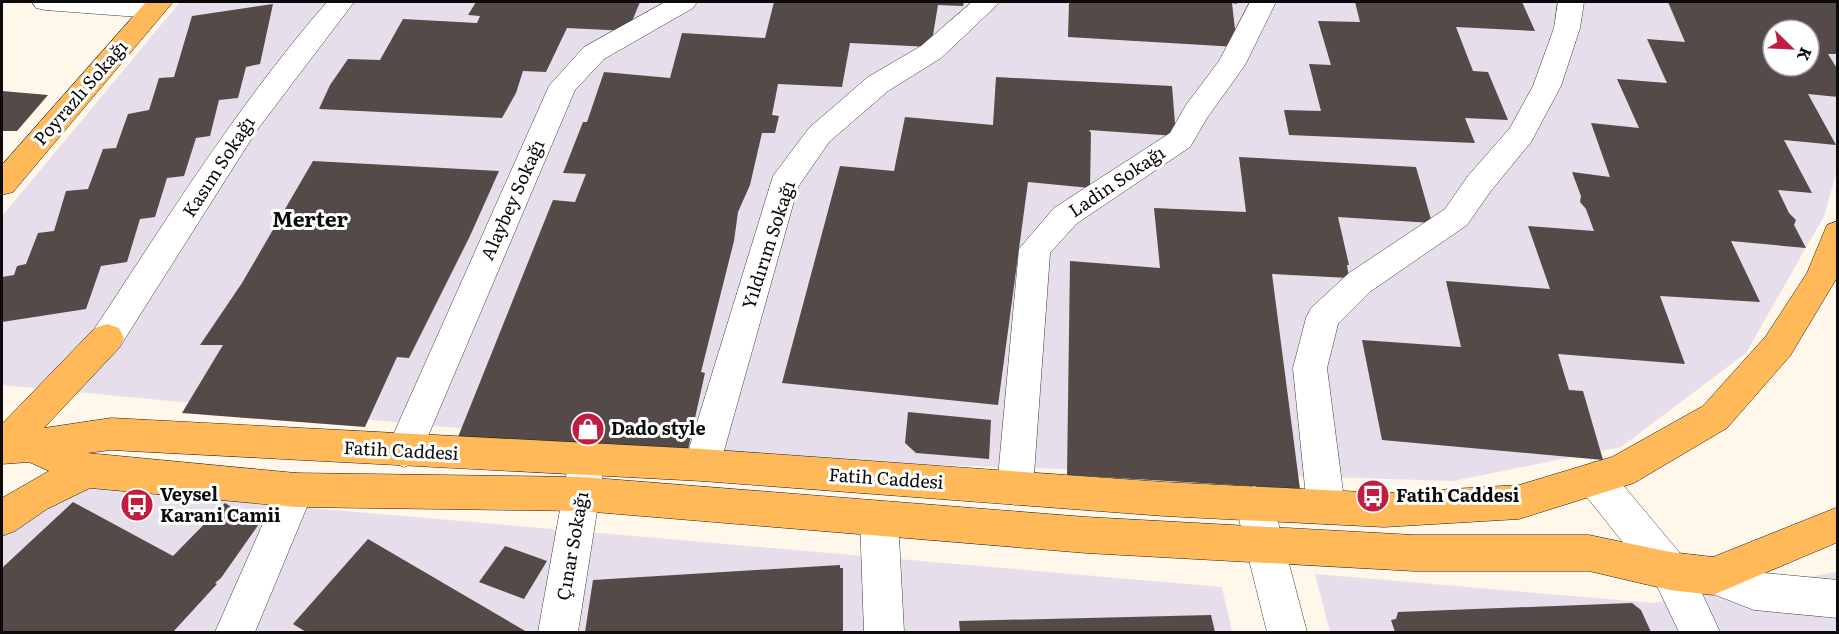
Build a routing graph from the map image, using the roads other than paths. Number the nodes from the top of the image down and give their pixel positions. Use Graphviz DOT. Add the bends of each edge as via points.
graph roads {
  1 [pos="45,2"];
  2 [pos="345,2"];
  3 [pos="684,2"];
  4 [pos="987,2"];
  5 [pos="1263,2"];
  6 [pos="1572,2"];
  7 [pos="156,6"];
  8 [pos="2,184"];
  9 [pos="1838,233"];
  10 [pos="106,338"];
  11 [pos="9,446"];
  12 [pos="404,451"];
  13 [pos="702,465"];
  14 [pos="87,471"];
  15 [pos="585,477"];
  16 [pos="1595,479"];
  17 [pos="1015,488"];
  18 [pos="296,490"];
  19 [pos="1254,503"];
  20 [pos="1326,507"];
  21 [pos="879,518"];
  22 [pos="2,519"];
  23 [pos="1838,524"];
  24 [pos="1266,545"];
  25 [pos="1670,571"];
  26 [pos="1713,576"];
  27 [pos="1838,599"];
  28 [pos="235,633"];
  29 [pos="558,633"];
  30 [pos="884,633"];
  31 [pos="1287,633"];
  32 [pos="1700,633"];
  1 -- 7 [label="street"];
  2 -- 10 [label="street, Kasım Sokağı" via="304,43 249,120"];
  3 -- 12 [label="street, Alaybey Sokağı" via="594,53 563,86"];
  4 -- 13 [label="street, Yıldırım Sokağı" via="931,52 878,84 819,135 784,184"];
  5 -- 17 [label="street, Ladin Sokağı" via="1231,65 1180,140 1065,216 1035,249"];
  6 -- 20 [label="street" via="1547,86 1521,135 1456,217 1360,282 1323,318 1310,368"];
  7 -- 8 [label="main road, Poyrazlı Sokağı"];
  9 -- 16 [label="main road, Fatih Caddesi" via="1821,277 1778,346 1715,417 1621,471"];
  10 -- 11 [label="main road"];
  11 -- 12 [label="main road, Fatih Caddesi" via="111,434"];
  11 -- 14 [label="main road, Fatih Caddesi"];
  12 -- 15 [label="main road, Fatih Caddesi"];
  13 -- 15 [label="main road, Fatih Caddesi"];
  13 -- 17 [label="main road, Fatih Caddesi"];
  14 -- 18 [label="main road, Fatih Caddesi"];
  14 -- 22 [label="main road" via="34,497"];
  15 -- 18 [label="main road, Fatih Caddesi"];
  15 -- 21 [label="main road, Fatih Caddesi"];
  15 -- 29 [label="street, Çınar Sokağı"];
  16 -- 20 [label="main road, Fatih Caddesi" via="1519,502 1384,510"];
  16 -- 25 [label="street"];
  17 -- 19 [label="main road, Fatih Caddesi"];
  18 -- 28 [label="street"];
  19 -- 20 [label="main road, Fatih Caddesi"];
  19 -- 24 [label="street"];
  21 -- 24 [label="main road, Fatih Caddesi"];
  21 -- 30 [label="street"];
  23 -- 26 [label="main road, Fatih Caddesi"];
  24 -- 25 [label="main road, Fatih Caddesi" via="1414,553 1589,553"];
  24 -- 31 [label="street"];
  25 -- 26 [label="main road, Fatih Caddesi"];
  25 -- 32 [label="street"];
  26 -- 27 [label="street" via="1754,591"];
}
